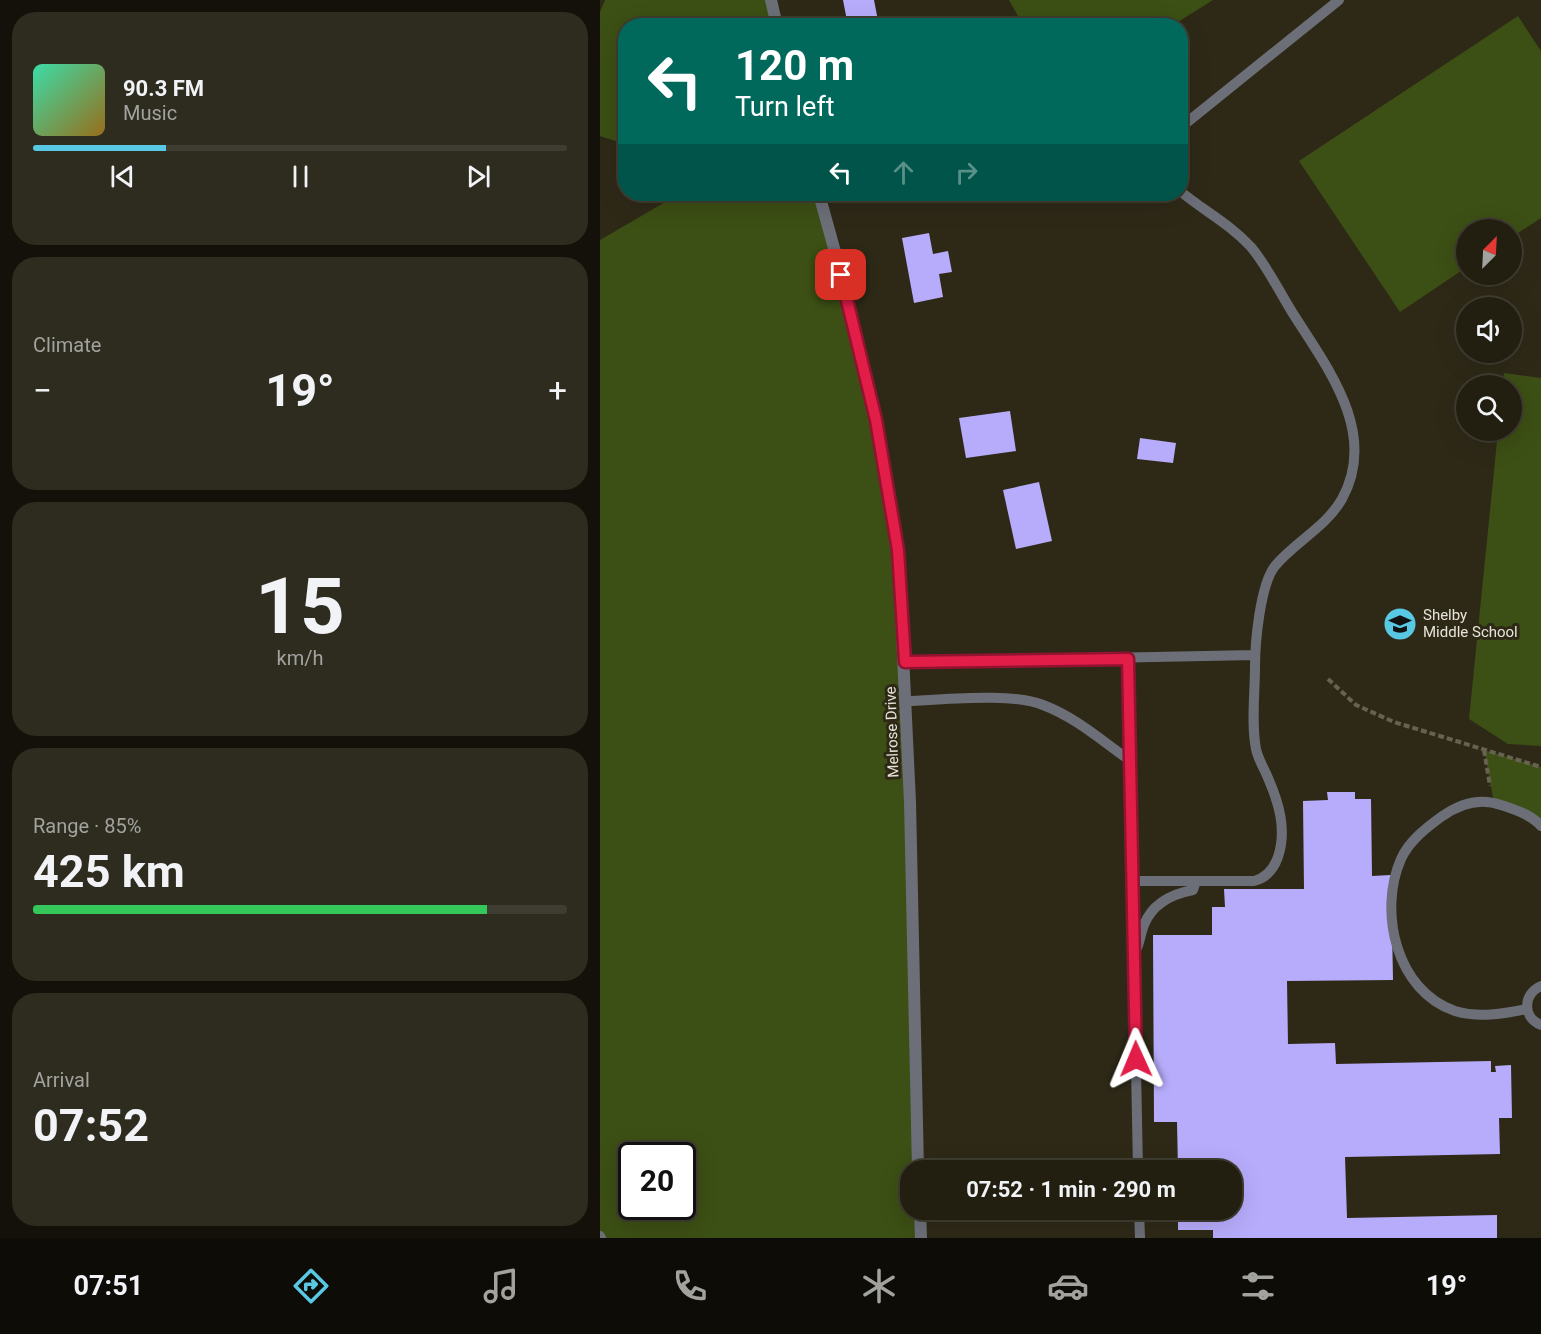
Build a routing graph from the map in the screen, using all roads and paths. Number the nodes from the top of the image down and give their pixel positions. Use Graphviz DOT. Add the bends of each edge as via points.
graph roads {
  1 [pos="771,0"];
  2 [pos="1339,0"];
  3 [pos="775,18"];
  4 [pos="1188,122"];
  5 [pos="1188,196"];
  6 [pos="821,201"];
  7 [pos="1255,656"];
  8 [pos="1128,659"];
  9 [pos="905,662"];
  10 [pos="1328,679"];
  11 [pos="906,701"];
  12 [pos="1484,750"];
  13 [pos="1128,759"];
  14 [pos="1541,767"];
  15 [pos="1493,802"];
  16 [pos="1541,826"];
  17 [pos="1133,881"];
  18 [pos="1197,881"];
  19 [pos="1134,949"];
  20 [pos="1541,986"];
  21 [pos="1527,1009"];
  22 [pos="1541,1025"];
  23 [pos="918,1160"];
  24 [pos="1138,1160"];
  25 [pos="920,1220"];
  26 [pos="1139,1220"];
  27 [pos="921,1238"];
  28 [pos="1140,1238"];
  1 -- 3 [label="street"];
  2 -- 4 [label="lane"];
  5 -- 7 [label="lane" via="1231,226 1253,249 1337,383 1349,408 1354,440 1352,476 1336,507 1269,576"];
  6 -- 9 [label="street, Melrose Drive" via="876,420 898,550"];
  7 -- 8 [label="lane"];
  7 -- 18 [label="lane" via="1256,748 1281,819 1281,848 1275,865 1260,879"];
  8 -- 9 [label="lane"];
  8 -- 13 [label="lane"];
  9 -- 11 [label="street, Melrose Drive"];
  10 -- 12 [label="path" via="1356,705 1394,722"];
  11 -- 13 [label="lane" via="1025,700 1070,718"];
  11 -- 23 [label="street, Melrose Drive"];
  12 -- 14 [label="path"];
  12 -- 15 [label="path"];
  13 -- 17 [label="lane"];
  15 -- 16 [label="lane" via="1524,814"];
  15 -- 21 [label="lane" via="1465,804 1452,810 1429,826 1407,850 1396,876 1393,934 1396,948 1415,981 1437,1001 1454,1010 1497,1015"];
  17 -- 18 [label="lane"];
  17 -- 19 [label="lane"];
  18 -- 19 [label="lane" via="1192,890 1163,900 1144,923 1138,947"];
  19 -- 24 [label="lane"];
  20 -- 21 [label="lane" via="1530,994"];
  21 -- 22 [label="lane"];
  25 -- 27 [label="street"];
  26 -- 28 [label="lane"];
}
